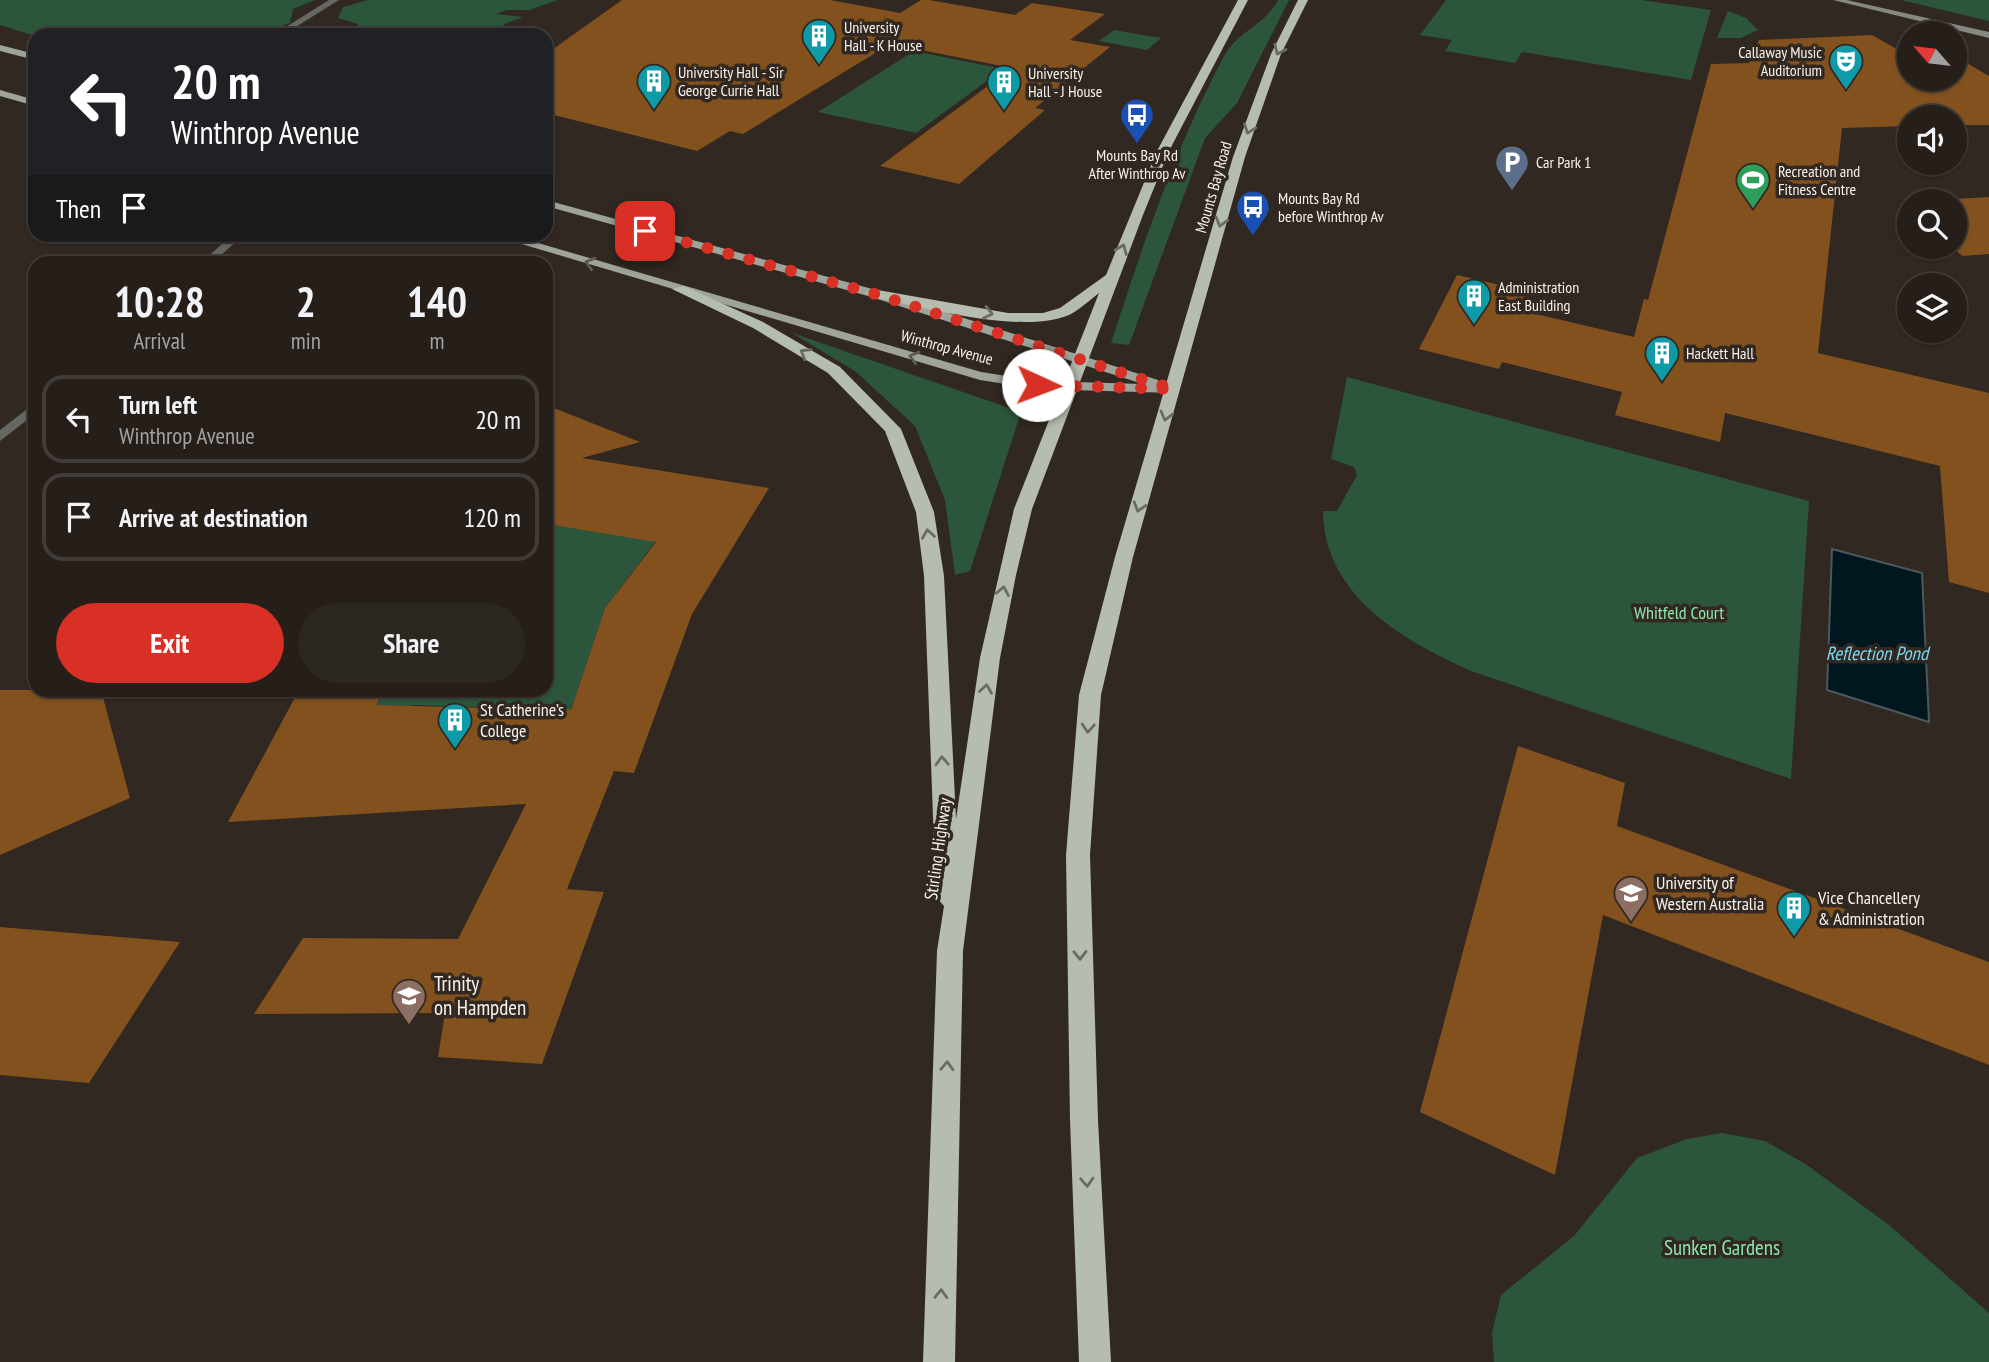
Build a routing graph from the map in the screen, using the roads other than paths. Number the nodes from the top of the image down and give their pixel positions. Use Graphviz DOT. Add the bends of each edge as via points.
graph roads {
  1 [pos="335,0"];
  2 [pos="1244,0"];
  3 [pos="1303,0"];
  4 [pos="1837,0"];
  5 [pos="1879,0"];
  6 [pos="1989,26"];
  7 [pos="289,28"];
  8 [pos="1989,35"];
  9 [pos="0,48"];
  10 [pos="28,55"];
  11 [pos="0,93"];
  12 [pos="28,101"];
  13 [pos="553,205"];
  14 [pos="231,242"];
  15 [pos="521,242"];
  16 [pos="214,256"];
  17 [pos="1111,276"];
  18 [pos="679,289"];
  19 [pos="872,293"];
  20 [pos="1081,359"];
  21 [pos="1070,386"];
  22 [pos="1173,389"];
  23 [pos="28,413"];
  24 [pos="0,437"];
  25 [pos="950,951"];
  26 [pos="939,1362"];
  27 [pos="1095,1362"];
  1 -- 7 [label="street"];
  17 -- 2 [label="highway, one-way" via="1163,150"];
  3 -- 22 [label="highway, Mounts Bay Road, one-way" via="1276,54 1239,157"];
  4 -- 8 [label="main road"];
  5 -- 6 [label="main road"];
  9 -- 10 [label="main road"];
  11 -- 12 [label="main road"];
  13 -- 19 [label="main road, Winthrop Avenue"];
  14 -- 16 [label="street"];
  18 -- 15 [label="main road, Winthrop Avenue, one-way"];
  19 -- 17 [label="highway, one-way" via="1008,317 1043,317 1065,311"];
  17 -- 20 [label="highway"];
  21 -- 18 [label="main road, Winthrop Avenue, one-way" via="980,376"];
  25 -- 18 [label="highway, one-way" via="934,576 925,512 893,429 834,370 758,325"];
  19 -- 20 [label="main road, Winthrop Avenue"];
  20 -- 21 [label="highway, Stirling Highway"];
  20 -- 22 [label="main road, Winthrop Avenue"];
  21 -- 22 [label="main road, Winthrop Avenue"];
  25 -- 21 [label="highway, Stirling Highway, one-way" via="990,658 1006,575 1023,509"];
  22 -- 27 [label="highway, one-way" via="1090,695 1078,855"];
  23 -- 24 [label="street"];
  26 -- 25 [label="highway, Stirling Highway, one-way"];
}
